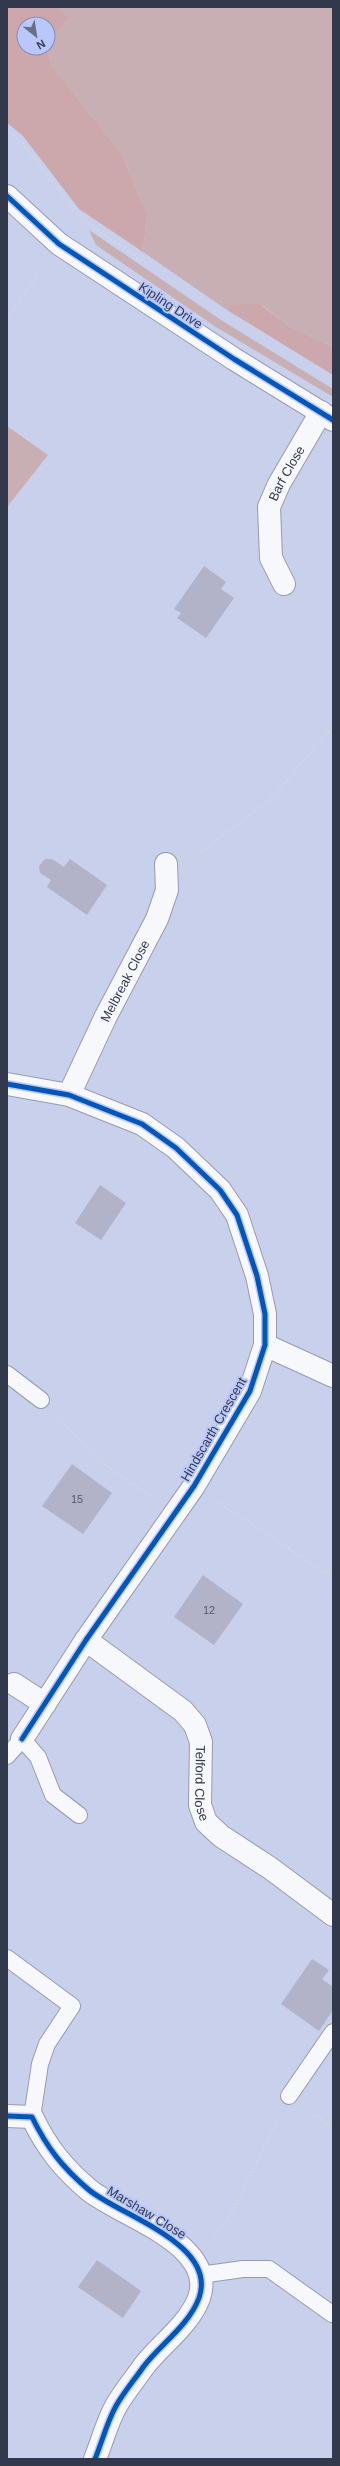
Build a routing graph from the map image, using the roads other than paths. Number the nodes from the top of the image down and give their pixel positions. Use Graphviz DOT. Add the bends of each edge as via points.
graph roads {
  1 [pos="7,196"];
  2 [pos="327,416"];
  3 [pos="284,584"];
  4 [pos="166,864"];
  5 [pos="7,1084"];
  6 [pos="69,1095"];
  7 [pos="265,1346"];
  8 [pos="7,1374"];
  9 [pos="333,1376"];
  10 [pos="41,1400"];
  11 [pos="86,1640"];
  12 [pos="14,1684"];
  13 [pos="45,1704"];
  14 [pos="22,1739"];
  15 [pos="7,1756"];
  16 [pos="79,1815"];
  17 [pos="333,1915"];
  18 [pos="7,1958"];
  19 [pos="333,2032"];
  20 [pos="289,2096"];
  21 [pos="7,2116"];
  22 [pos="32,2117"];
  23 [pos="197,2268"];
  24 [pos="332,2314"];
  25 [pos="95,2459"];
  1 -- 2 [label="street, Kipling Drive" via="60,244 221,351"];
  2 -- 3 [label="street, Barf Close" via="278,484 269,507 271,558"];
  4 -- 6 [label="street, Melbreak Close" via="166,890 158,919 106,1016"];
  5 -- 6 [label="street, Hindscarth Crescent"];
  6 -- 7 [label="street, Hindscarth Crescent" via="142,1124 176,1148 220,1190 237,1215 257,1276 265,1314"];
  7 -- 9 [label="street"];
  7 -- 11 [label="street, Hindscarth Crescent" via="250,1391 194,1486"];
  8 -- 10 [label="lane"];
  11 -- 13 [label="street, Hindscarth Crescent"];
  11 -- 17 [label="street, Telford Close" via="183,1710 195,1725 201,1742 200,1805 206,1822 221,1836 270,1868"];
  12 -- 13 [label="street"];
  13 -- 14 [label="street, Hindscarth Crescent"];
  14 -- 15 [label="lane"];
  14 -- 16 [label="lane" via="38,1757 53,1795"];
  18 -- 22 [label="lane" via="72,2006 47,2044 40,2064"];
  19 -- 20 [label="lane"];
  21 -- 22 [label="street"];
  22 -- 23 [label="street, Marshaw Close" via="46,2146 66,2169 91,2191 184,2248"];
  23 -- 24 [label="lane" via="269,2269"];
  23 -- 25 [label="street" via="201,2289 198,2299 186,2319 145,2365 116,2406"];
}
